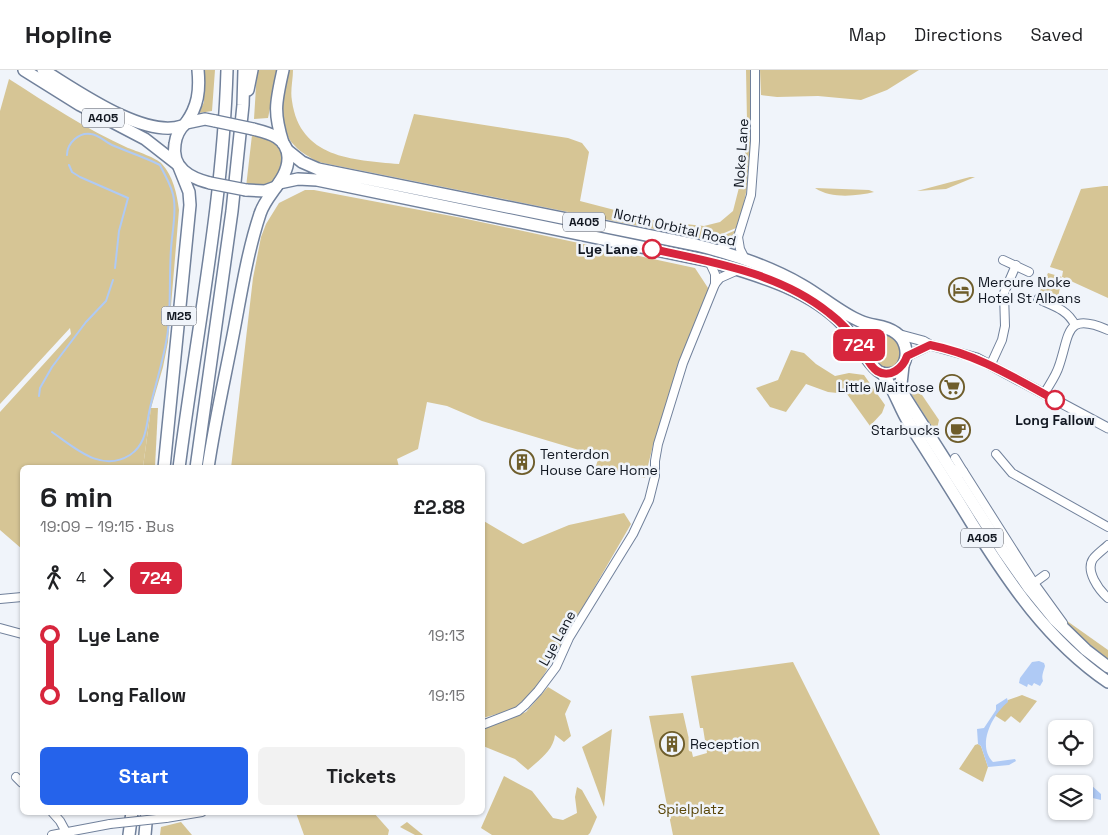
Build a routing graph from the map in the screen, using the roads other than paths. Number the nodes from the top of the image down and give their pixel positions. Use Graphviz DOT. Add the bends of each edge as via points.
graph roads {
  1 [pos="24,70"];
  2 [pos="44,70"];
  3 [pos="198,70"];
  4 [pos="227,70"];
  5 [pos="244,70"];
  6 [pos="252,70"];
  7 [pos="283,70"];
  8 [pos="755,70"];
  9 [pos="243,105"];
  10 [pos="184,125"];
  11 [pos="285,146"];
  12 [pos="178,165"];
  13 [pos="277,185"];
  14 [pos="738,237"];
  15 [pos="716,250"];
  16 [pos="745,259"];
  17 [pos="1004,260"];
  18 [pos="709,261"];
  19 [pos="1016,265"];
  20 [pos="738,270"];
  21 [pos="1028,272"];
  22 [pos="715,284"];
  23 [pos="1038,299"];
  24 [pos="871,324"];
  25 [pos="1076,325"];
  26 [pos="1108,330"];
  27 [pos="898,334"];
  28 [pos="930,345"];
  29 [pos="859,346"];
  30 [pos="905,361"];
  31 [pos="991,364"];
  32 [pos="882,373"];
  33 [pos="1044,394"];
  34 [pos="1108,428"];
  35 [pos="996,454"];
  36 [pos="952,462"];
  37 [pos="164,465"];
  38 [pos="179,465"];
  39 [pos="196,465"];
  40 [pos="209,465"];
  41 [pos="1108,527"];
  42 [pos="1108,544"];
  43 [pos="1045,575"];
  44 [pos="1034,583"];
  45 [pos="20,597"];
  46 [pos="1108,598"];
  47 [pos="0,599"];
  48 [pos="1040,603"];
  49 [pos="0,628"];
  50 [pos="1047,630"];
  51 [pos="20,633"];
  52 [pos="1070,635"];
  53 [pos="1108,667"];
  54 [pos="1108,682"];
  55 [pos="485,724"];
  56 [pos="16,777"];
  57 [pos="20,781"];
  58 [pos="55,815"];
  59 [pos="132,815"];
  60 [pos="147,815"];
  61 [pos="184,815"];
  62 [pos="66,832"];
  63 [pos="52,835"];
  64 [pos="129,835"];
  65 [pos="144,835"];
  1 -- 12 [label="highway, A405" via="80,105 145,139"];
  2 -- 10 [label="highway, A405" via="138,123 157,128"];
  3 -- 10 [label="highway" via="196,107"];
  4 -- 38 [label="highway, M25" via="220,175"];
  5 -- 9 [label="highway, M25"];
  6 -- 9 [label="highway"];
  7 -- 11 [label="highway" via="276,112"];
  8 -- 14 [label="street, Noke Lane" via="753,178"];
  9 -- 39 [label="highway, M25"];
  10 -- 11 [label="highway, North Orbital Road, bridge" via="198,120 216,121 274,135"];
  10 -- 12 [label="highway" via="176,138 174,152"];
  11 -- 13 [label="highway" via="288,166"];
  11 -- 15 [label="highway, North Orbital Road / A405" via="302,162 318,169"];
  12 -- 13 [label="highway, North Orbital Road, bridge" via="190,177 210,183 265,191"];
  12 -- 37 [label="highway, M25" via="189,192 190,205"];
  13 -- 18 [label="highway, North Orbital Road / A405" via="298,179 317,180"];
  13 -- 40 [label="highway" via="264,204 251,244"];
  14 -- 15 [label="street"];
  14 -- 16 [label="street"];
  15 -- 16 [label="highway, North Orbital Road / A405"];
  16 -- 24 [label="highway, North Orbital Road / A405" via="823,297 859,321"];
  17 -- 19 [label="street"];
  18 -- 20 [label="highway, North Orbital Road / A405"];
  18 -- 22 [label="street" via="715,274"];
  19 -- 21 [label="street"];
  19 -- 31 [label="street" via="1004,293 1002,340"];
  20 -- 22 [label="street" via="720,278"];
  20 -- 29 [label="highway, North Orbital Road / A405" via="786,287 817,304 838,320"];
  22 -- 55 [label="street, Lye Lane" via="683,363 658,444 649,500 633,534 538,691 518,711"];
  23 -- 25 [label="street" via="1066,312"];
  24 -- 27 [label="highway"];
  24 -- 29 [label="highway" via="863,331"];
  25 -- 26 [label="street" via="1092,323"];
  25 -- 33 [label="street" via="1068,333 1060,365"];
  27 -- 28 [label="main road"];
  27 -- 30 [label="highway" via="904,345"];
  28 -- 30 [label="main road"];
  28 -- 31 [label="main road"];
  29 -- 32 [label="highway" via="874,368"];
  30 -- 32 [label="highway" via="893,372"];
  30 -- 36 [label="highway, A405" via="901,384 905,397"];
  31 -- 33 [label="main road"];
  32 -- 50 [label="highway, A405" via="903,413 990,552"];
  33 -- 34 [label="main road"];
  35 -- 41 [label="street" via="1012,473"];
  36 -- 44 [label="street" via="961,473 963,471"];
  36 -- 48 [label="highway, A405" via="1008,559"];
  42 -- 46 [label="street" via="1091,564 1096,583"];
  43 -- 44 [label="street"];
  44 -- 52 [label="street"];
  45 -- 47 [label="street"];
  48 -- 50 [label="highway" via="1048,622"];
  48 -- 52 [label="highway, A405"];
  49 -- 51 [label="street"];
  50 -- 54 [label="highway, A405" via="1070,653"];
  52 -- 53 [label="highway, A405"];
  56 -- 57 [label="street"];
  58 -- 62 [label="street"];
  59 -- 64 [label="highway"];
  60 -- 65 [label="highway"];
  61 -- 62 [label="street, bridge"];
  62 -- 63 [label="street"];
}
